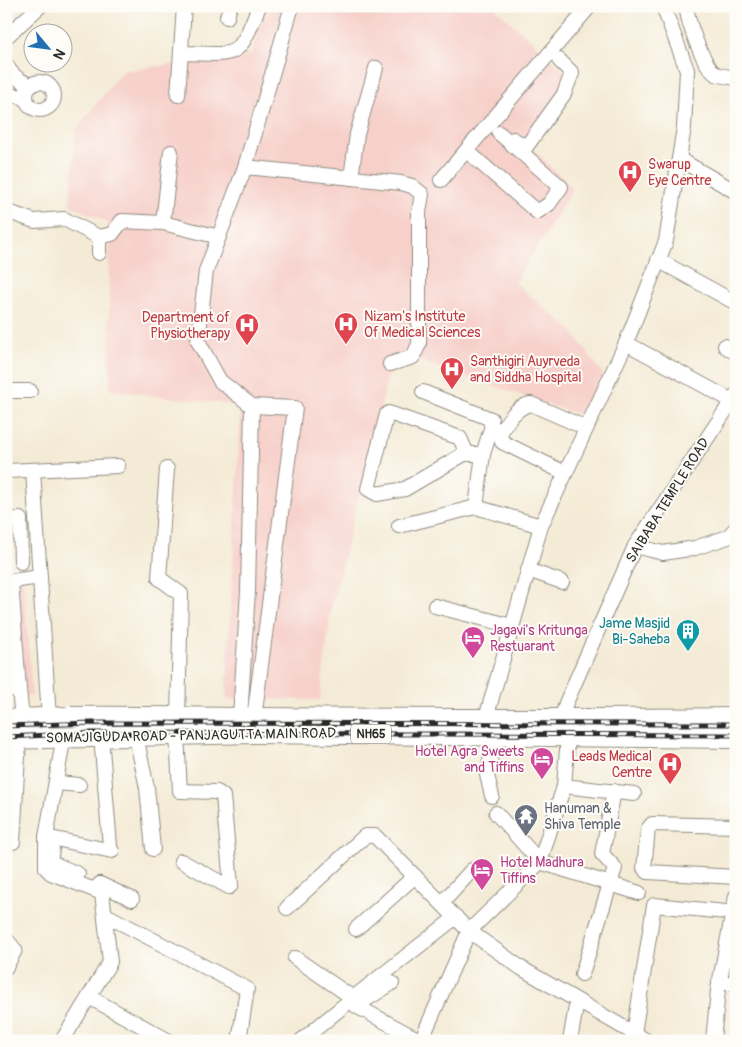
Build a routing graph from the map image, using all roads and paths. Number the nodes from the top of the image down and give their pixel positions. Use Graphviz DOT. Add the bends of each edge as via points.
graph roads {
  1 [pos="40,6"];
  2 [pos="184,6"];
  3 [pos="260,6"];
  4 [pos="292,6"];
  5 [pos="590,6"];
  6 [pos="663,6"];
  7 [pos="687,6"];
  8 [pos="6,37"];
  9 [pos="181,53"];
  10 [pos="703,56"];
  11 [pos="559,60"];
  12 [pos="6,64"];
  13 [pos="685,64"];
  14 [pos="376,68"];
  15 [pos="736,78"];
  16 [pos="6,95"];
  17 [pos="178,96"];
  18 [pos="494,128"];
  19 [pos="467,151"];
  20 [pos="171,152"];
  21 [pos="679,159"];
  22 [pos="245,167"];
  23 [pos="350,178"];
  24 [pos="441,180"];
  25 [pos="736,192"];
  26 [pos="6,211"];
  27 [pos="163,223"];
  28 [pos="99,237"];
  29 [pos="219,237"];
  30 [pos="99,253"];
  31 [pos="658,260"];
  32 [pos="736,303"];
  33 [pos="626,343"];
  34 [pos="390,364"];
  35 [pos="6,390"];
  36 [pos="30,390"];
  37 [pos="423,392"];
  38 [pos="734,399"];
  39 [pos="252,406"];
  40 [pos="586,428"];
  41 [pos="467,454"];
  42 [pos="483,454"];
  43 [pos="118,466"];
  44 [pos="167,469"];
  45 [pos="33,470"];
  46 [pos="6,471"];
  47 [pos="565,473"];
  48 [pos="476,508"];
  49 [pos="6,520"];
  50 [pos="399,526"];
  51 [pos="541,526"];
  52 [pos="736,528"];
  53 [pos="635,546"];
  54 [pos="38,560"];
  55 [pos="21,562"];
  56 [pos="6,563"];
  57 [pos="528,570"];
  58 [pos="40,577"];
  59 [pos="9,581"];
  60 [pos="562,582"];
  61 [pos="248,591"];
  62 [pos="270,593"];
  63 [pos="435,606"];
  64 [pos="512,626"];
  65 [pos="13,689"];
  66 [pos="49,718"];
  67 [pos="247,718"];
  68 [pos="736,718"];
  69 [pos="14,719"];
  70 [pos="171,726"];
  71 [pos="491,726"];
  72 [pos="565,729"];
  73 [pos="64,736"];
  74 [pos="102,736"];
  75 [pos="136,736"];
  76 [pos="736,738"];
  77 [pos="12,739"];
  78 [pos="56,783"];
  79 [pos="79,785"];
  80 [pos="564,786"];
  81 [pos="614,791"];
  82 [pos="634,794"];
  83 [pos="492,796"];
  84 [pos="496,813"];
  85 [pos="736,826"];
  86 [pos="50,838"];
  87 [pos="13,842"];
  88 [pos="153,848"];
  89 [pos="181,860"];
  90 [pos="540,862"];
  91 [pos="472,870"];
  92 [pos="414,876"];
  93 [pos="736,878"];
  94 [pos="610,885"];
  95 [pos="97,887"];
  96 [pos="639,893"];
  97 [pos="736,896"];
  98 [pos="132,899"];
  99 [pos="442,903"];
  100 [pos="287,908"];
  101 [pos="734,913"];
  102 [pos="106,915"];
  103 [pos="456,917"];
  104 [pos="356,929"];
  105 [pos="469,931"];
  106 [pos="10,944"];
  107 [pos="294,958"];
  108 [pos="6,967"];
  109 [pos="582,974"];
  110 [pos="719,982"];
  111 [pos="392,983"];
  112 [pos="736,984"];
  113 [pos="89,997"];
  114 [pos="353,998"];
  115 [pos="576,1001"];
  116 [pos="641,1038"];
  117 [pos="62,1041"];
  118 [pos="169,1041"];
  119 [pos="240,1041"];
  120 [pos="302,1041"];
  121 [pos="421,1041"];
  122 [pos="570,1041"];
  123 [pos="713,1041"];
  1 -- 8 [label="street"];
  2 -- 9 [label="street"];
  3 -- 9 [label="street" via="246,41 238,50 230,54"];
  4 -- 22 [label="street"];
  5 -- 18 [label="street"];
  6 -- 13 [label="street"];
  7 -- 10 [label="street" via="686,15"];
  9 -- 17 [label="street"];
  10 -- 13 [label="street"];
  10 -- 15 [label="street" via="715,74"];
  11 -- 18 [label="street" via="570,70 571,79 526,147"];
  12 -- 16 [label="street" via="29,92"];
  13 -- 21 [label="street" via="684,127"];
  14 -- 23 [label="street" via="356,134"];
  18 -- 19 [label="street"];
  18 -- 19 [label="street" via="561,187 544,210 537,212"];
  19 -- 24 [label="street"];
  20 -- 27 [label="street"];
  21 -- 25 [label="street"];
  21 -- 31 [label="street" via="666,241"];
  22 -- 23 [label="street"];
  22 -- 29 [label="street"];
  23 -- 34 [label="street" via="401,183 422,194 419,212 419,344 413,357"];
  26 -- 28 [label="street" via="34,221 64,219"];
  27 -- 28 [label="street" via="122,221 112,234"];
  27 -- 29 [label="street"];
  28 -- 30 [label="street"];
  29 -- 39 [label="street" via="206,270 198,341 220,381"];
  31 -- 32 [label="street"];
  31 -- 33 [label="street"];
  33 -- 38 [label="street"];
  33 -- 40 [label="street"];
  35 -- 36 [label="street"];
  37 -- 42 [label="street" via="491,419"];
  38 -- 53 [label="street, SAIBABA TEMPLE ROAD"];
  39 -- 61 [label="street"];
  39 -- 62 [label="street" via="295,408"];
  40 -- 47 [label="street"];
  40 -- 47 [label="street" via="531,404 506,421 500,434 502,442"];
  41 -- 41 [label="street" via="460,438 389,413 368,489 377,494 405,489"];
  41 -- 42 [label="street"];
  42 -- 48 [label="street"];
  43 -- 45 [label="street"];
  44 -- 70 [label="street" via="159,578 181,594"];
  45 -- 46 [label="street"];
  45 -- 54 [label="street"];
  47 -- 51 [label="street"];
  48 -- 50 [label="street"];
  48 -- 51 [label="street"];
  49 -- 55 [label="street" via="20,519"];
  51 -- 57 [label="street"];
  52 -- 53 [label="street" via="728,538 695,548 663,553"];
  53 -- 72 [label="street, SAIBABA TEMPLE ROAD" via="566,703"];
  54 -- 55 [label="street"];
  54 -- 58 [label="street"];
  55 -- 56 [label="street"];
  57 -- 60 [label="street"];
  57 -- 64 [label="street"];
  58 -- 59 [label="street"];
  58 -- 66 [label="street"];
  59 -- 65 [label="street"];
  61 -- 62 [label="street"];
  61 -- 67 [label="street"];
  62 -- 67 [label="street"];
  63 -- 64 [label="street"];
  64 -- 71 [label="street"];
  65 -- 69 [label="street"];
  66 -- 69 [label="highway, SOMAJIGUDA ROAD - PANJAGUTTA MAIN ROAD / NH65"];
  66 -- 70 [label="highway, SOMAJIGUDA ROAD - PANJAGUTTA MAIN ROAD / NH65"];
  67 -- 70 [label="highway, SOMAJIGUDA ROAD - PANJAGUTTA MAIN ROAD / NH65"];
  67 -- 71 [label="highway, SOMAJIGUDA ROAD - PANJAGUTTA MAIN ROAD / NH65"];
  68 -- 72 [label="highway, SOMAJIGUDA ROAD - PANJAGUTTA MAIN ROAD / NH65"];
  70 -- 71 [label="highway, SOMAJIGUDA ROAD - PANJAGUTTA MAIN ROAD / NH65"];
  70 -- 75 [label="highway, SOMAJIGUDA ROAD - PANJAGUTTA MAIN ROAD / NH65"];
  70 -- 89 [label="street" via="180,791 217,792 223,796 231,885 229,887"];
  71 -- 72 [label="highway, SOMAJIGUDA ROAD - PANJAGUTTA MAIN ROAD / NH65"];
  71 -- 83 [label="street" via="487,775"];
  72 -- 76 [label="highway, SOMAJIGUDA ROAD - PANJAGUTTA MAIN ROAD / NH65" via="631,735"];
  72 -- 80 [label="street, SAIBABA TEMPLE ROAD"];
  73 -- 74 [label="highway, SOMAJIGUDA ROAD - PANJAGUTTA MAIN ROAD / NH65"];
  73 -- 77 [label="highway, SOMAJIGUDA ROAD - PANJAGUTTA MAIN ROAD / NH65"];
  73 -- 78 [label="street"];
  74 -- 75 [label="highway, SOMAJIGUDA ROAD - PANJAGUTTA MAIN ROAD / NH65"];
  74 -- 86 [label="street" via="111,849"];
  75 -- 88 [label="street"];
  77 -- 87 [label="street"];
  78 -- 79 [label="street"];
  78 -- 86 [label="street"];
  80 -- 81 [label="street"];
  80 -- 90 [label="street, SAIBABA TEMPLE ROAD"];
  81 -- 82 [label="street"];
  81 -- 94 [label="street" via="602,854 615,868"];
  84 -- 90 [label="street"];
  85 -- 93 [label="street" via="652,824 648,829 644,868 648,872"];
  86 -- 95 [label="street" via="48,871"];
  90 -- 94 [label="street"];
  90 -- 105 [label="street"];
  91 -- 99 [label="street"];
  92 -- 99 [label="street"];
  92 -- 100 [label="street" via="370,834 364,836"];
  92 -- 104 [label="street"];
  94 -- 96 [label="street"];
  94 -- 109 [label="street"];
  95 -- 98 [label="street"];
  95 -- 102 [label="street" via="103,896"];
  97 -- 101 [label="street"];
  99 -- 103 [label="street"];
  101 -- 110 [label="street"];
  101 -- 116 [label="street" via="654,905"];
  102 -- 113 [label="street" via="110,962"];
  102 -- 119 [label="street" via="246,989"];
  103 -- 105 [label="street"];
  103 -- 114 [label="street"];
  105 -- 115 [label="street"];
  105 -- 121 [label="street"];
  106 -- 108 [label="street"];
  107 -- 114 [label="street"];
  110 -- 112 [label="street"];
  110 -- 123 [label="street"];
  111 -- 121 [label="street" via="356,1006"];
  113 -- 117 [label="street"];
  113 -- 118 [label="street"];
  114 -- 120 [label="street"];
  115 -- 116 [label="street"];
  115 -- 122 [label="street"];
}
